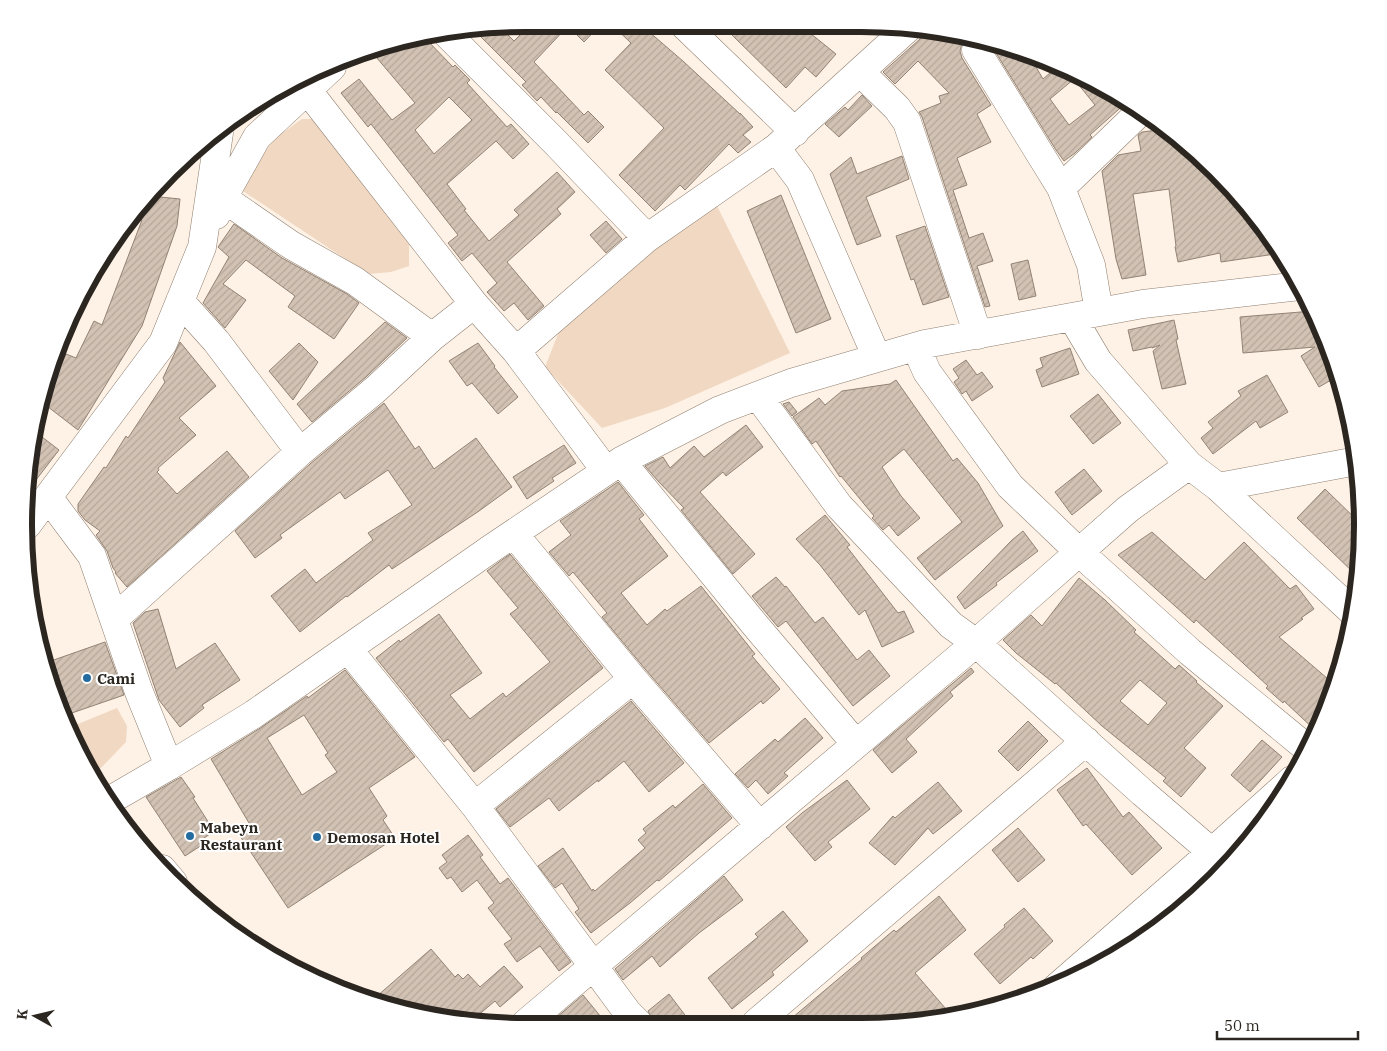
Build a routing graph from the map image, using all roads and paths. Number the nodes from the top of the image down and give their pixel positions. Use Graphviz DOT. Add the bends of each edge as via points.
graph roads {
  1 [pos="690,32"];
  2 [pos="901,35"];
  3 [pos="451,38"];
  4 [pos="976,50"];
  5 [pos="860,72"];
  6 [pos="323,76"];
  7 [pos="308,91"];
  8 [pos="1135,116"];
  9 [pos="218,140"];
  10 [pos="786,140"];
  11 [pos="1061,188"];
  12 [pos="224,198"];
  13 [pos="647,238"];
  14 [pos="202,247"];
  15 [pos="1292,287"];
  16 [pos="180,301"];
  17 [pos="474,304"];
  18 [pos="1099,312"];
  19 [pos="1072,318"];
  20 [pos="978,335"];
  21 [pos="432,337"];
  22 [pos="916,347"];
  23 [pos="516,351"];
  24 [pos="876,358"];
  25 [pos="758,396"];
  26 [pos="300,452"];
  27 [pos="1350,462"];
  28 [pos="1189,465"];
  29 [pos="614,466"];
  30 [pos="1218,486"];
  31 [pos="48,497"];
  32 [pos="33,518"];
  33 [pos="514,534"];
  34 [pos="1079,552"];
  35 [pos="1347,607"];
  36 [pos="114,619"];
  37 [pos="976,643"];
  38 [pos="348,649"];
  39 [pos="633,679"];
  40 [pos="1086,741"];
  41 [pos="856,744"];
  42 [pos="1303,746"];
  43 [pos="169,766"];
  44 [pos="115,797"];
  45 [pos="474,806"];
  46 [pos="1261,814"];
  47 [pos="760,826"];
  48 [pos="1220,859"];
  49 [pos="1161,911"];
  50 [pos="1095,960"];
  51 [pos="593,966"];
  52 [pos="532,1018"];
  53 [pos="633,1018"];
  54 [pos="762,1018"];
  1 -- 10 [label="street"];
  2 -- 5 [label="street"];
  3 -- 13 [label="street"];
  4 -- 11 [label="street"];
  5 -- 10 [label="street"];
  5 -- 20 [label="street" via="898,108 907,122"];
  6 -- 7 [label="street"];
  7 -- 12 [label="street" via="257,137"];
  7 -- 17 [label="street"];
  8 -- 11 [label="street"];
  9 -- 14 [label="street"];
  10 -- 13 [label="street"];
  10 -- 24 [label="street"];
  11 -- 18 [label="street" via="1091,266"];
  12 -- 14 [label="street"];
  12 -- 21 [label="street" via="291,245 355,282"];
  13 -- 23 [label="street"];
  14 -- 16 [label="street"];
  15 -- 18 [label="street"];
  16 -- 26 [label="street" via="216,342"];
  16 -- 31 [label="street" via="163,343"];
  17 -- 21 [label="street"];
  17 -- 23 [label="street"];
  18 -- 19 [label="street"];
  19 -- 20 [label="street"];
  19 -- 28 [label="street" via="1098,361"];
  20 -- 22 [label="street"];
  21 -- 26 [label="street"];
  22 -- 24 [label="street"];
  22 -- 34 [label="street" via="927,372 1010,486"];
  23 -- 29 [label="street"];
  24 -- 25 [label="street"];
  25 -- 29 [label="street" via="720,410"];
  25 -- 37 [label="street" via="839,506 951,625"];
  26 -- 36 [label="street"];
  27 -- 30 [label="street"];
  28 -- 30 [label="street"];
  28 -- 34 [label="street" via="1128,509"];
  29 -- 33 [label="street"];
  29 -- 41 [label="street"];
  30 -- 35 [label="street"];
  31 -- 32 [label="street"];
  31 -- 36 [label="street" via="92,556"];
  33 -- 38 [label="street"];
  33 -- 39 [label="street"];
  34 -- 37 [label="street"];
  34 -- 42 [label="street" via="1190,652"];
  36 -- 43 [label="street"];
  37 -- 40 [label="street"];
  37 -- 41 [label="street"];
  38 -- 43 [label="street" via="254,714"];
  38 -- 45 [label="street"];
  39 -- 45 [label="street"];
  39 -- 47 [label="street"];
  40 -- 48 [label="street"];
  40 -- 54 [label="street"];
  41 -- 47 [label="street"];
  43 -- 44 [label="street"];
  45 -- 51 [label="street"];
  46 -- 48 [label="street"];
  47 -- 51 [label="street"];
  48 -- 49 [label="street"];
  49 -- 50 [label="street"];
  51 -- 52 [label="street"];
  51 -- 53 [label="street"];
}
